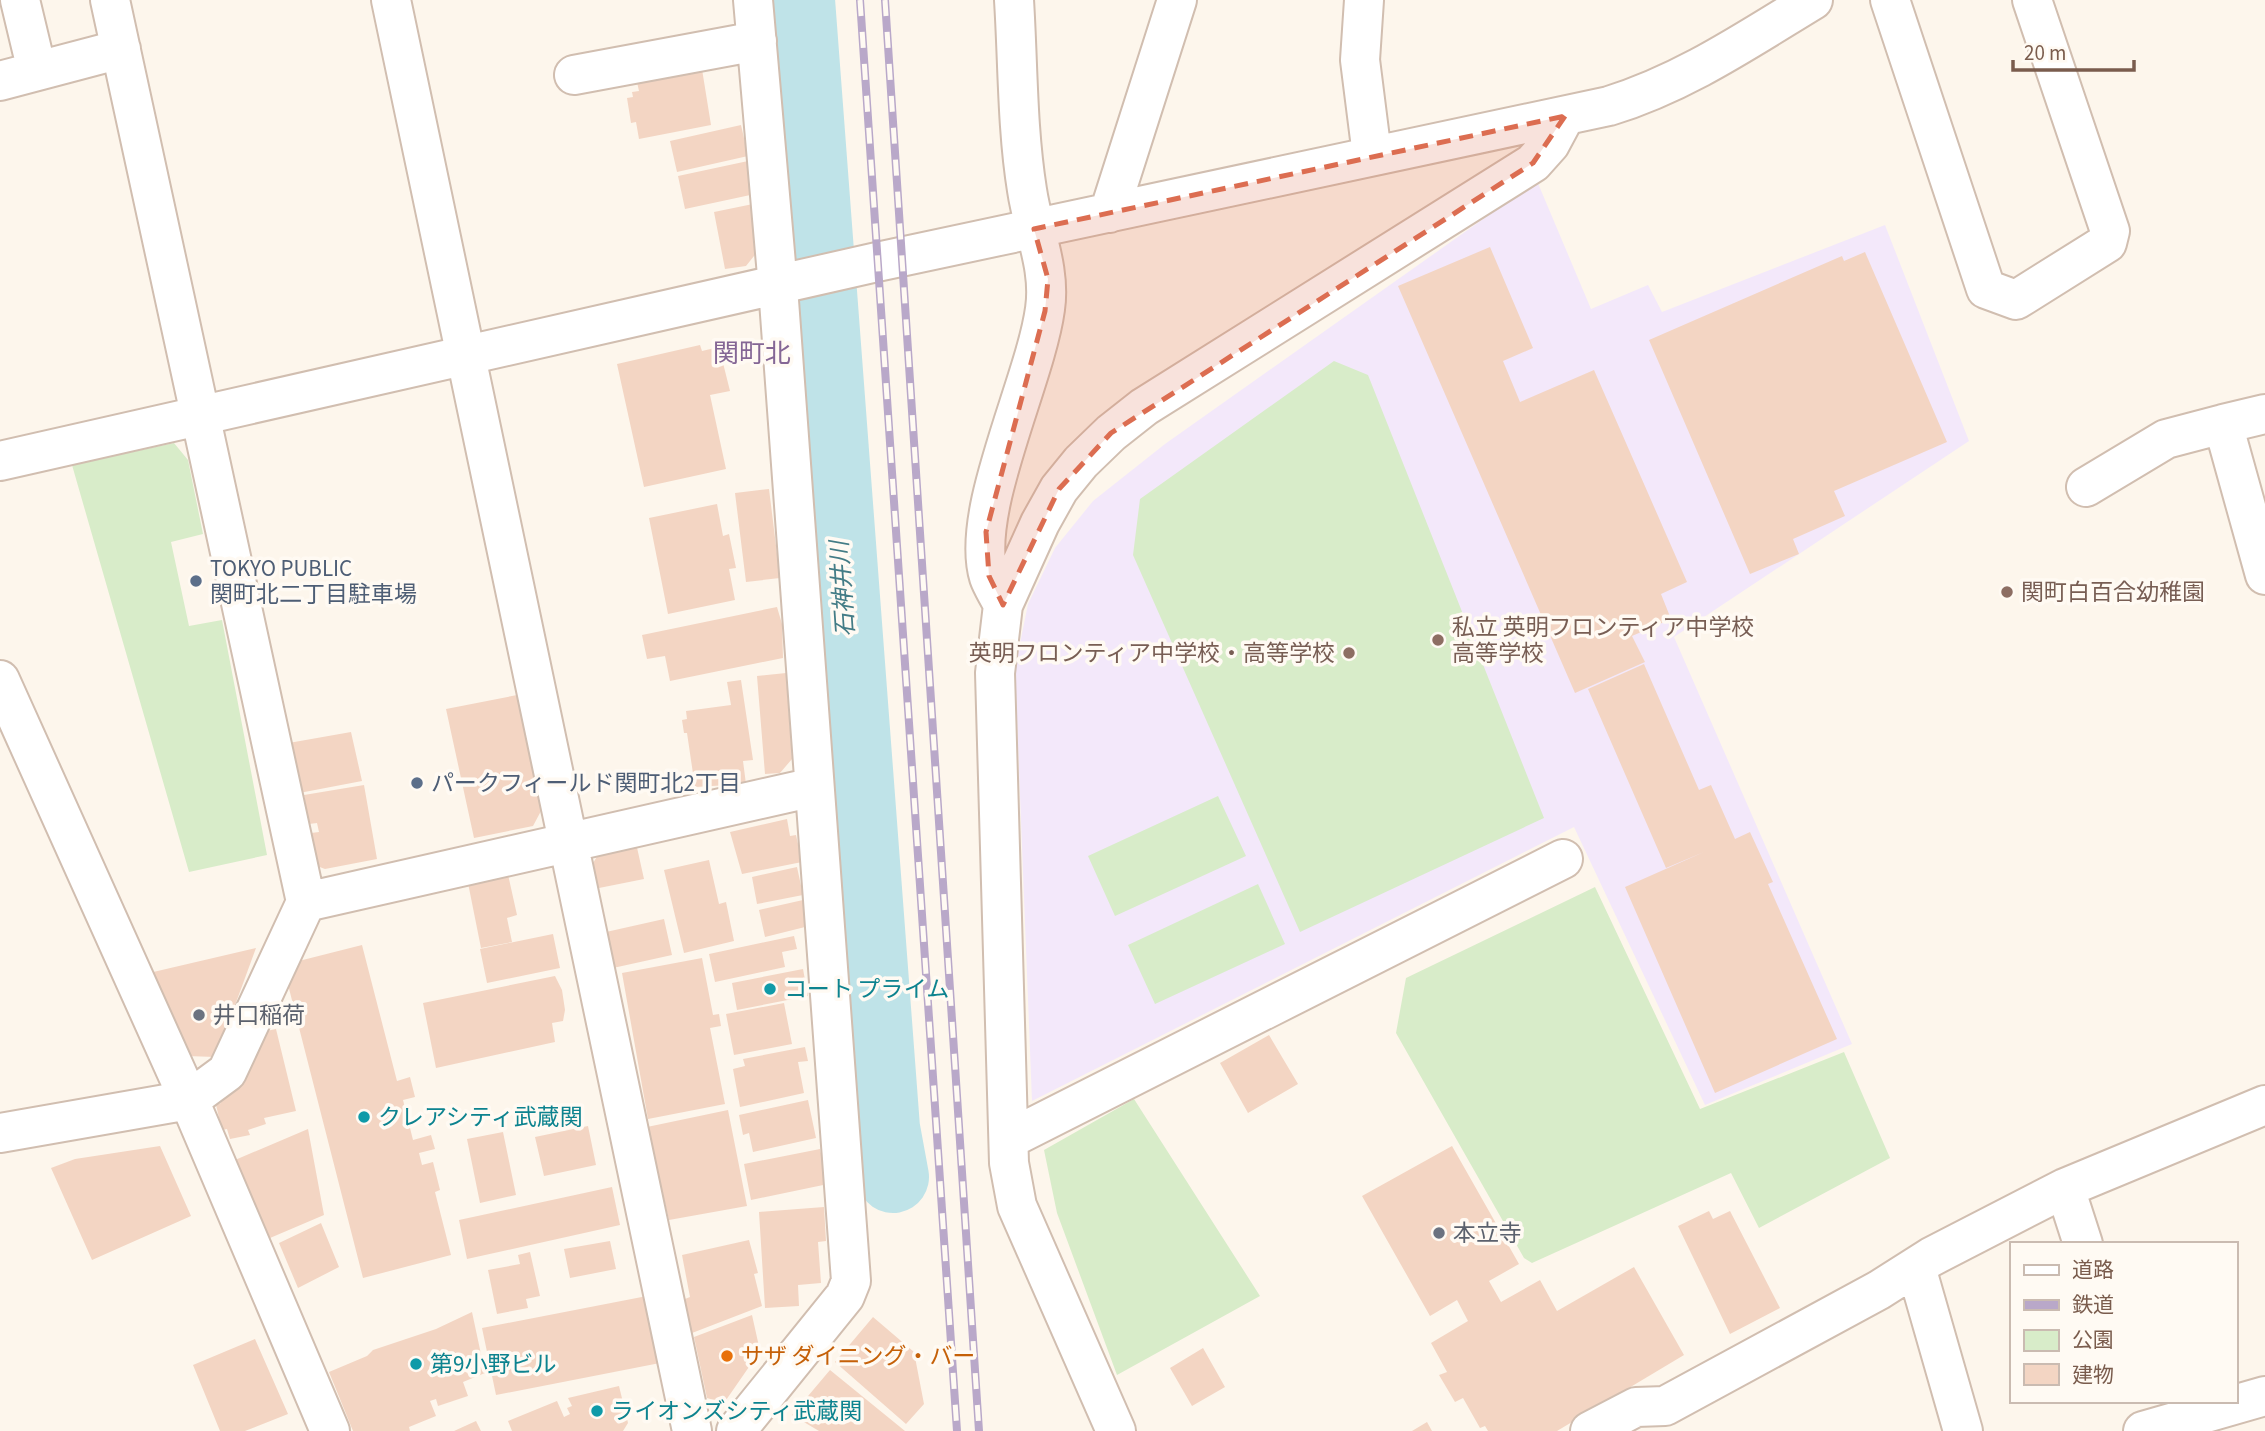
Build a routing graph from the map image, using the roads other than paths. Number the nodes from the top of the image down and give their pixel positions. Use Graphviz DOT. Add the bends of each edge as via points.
graph roads {
  1 [pos="20,0"];
  2 [pos="110,0"];
  3 [pos="391,0"];
  4 [pos="753,0"];
  5 [pos="1014,0"];
  6 [pos="1177,0"];
  7 [pos="1364,0"];
  8 [pos="1813,0"];
  9 [pos="1890,0"];
  10 [pos="2032,0"];
  11 [pos="757,41"];
  12 [pos="121,49"];
  13 [pos="37,71"];
  14 [pos="574,75"];
  15 [pos="0,81"];
  16 [pos="1565,116"];
  17 [pos="1372,155"];
  18 [pos="1109,213"];
  19 [pos="1034,229"];
  20 [pos="785,285"];
  21 [pos="464,356"];
  22 [pos="202,414"];
  23 [pos="2265,414"];
  24 [pos="2223,424"];
  25 [pos="0,461"];
  26 [pos="2086,487"];
  27 [pos="2265,575"];
  28 [pos="1003,605"];
  29 [pos="0,680"];
  30 [pos="814,787"];
  31 [pos="568,841"];
  32 [pos="1563,859"];
  33 [pos="306,902"];
  34 [pos="189,1100"];
  35 [pos="2265,1105"];
  36 [pos="0,1133"];
  37 [pos="1009,1139"];
  38 [pos="2065,1188"];
  39 [pos="2083,1242"];
  40 [pos="1916,1267"];
  41 [pos="2265,1396"];
  42 [pos="2130,1403"];
  43 [pos="1670,1418"];
  44 [pos="330,1431"];
  45 [pos="692,1431"];
  46 [pos="736,1431"];
  47 [pos="1116,1431"];
  48 [pos="1590,1431"];
  49 [pos="1964,1431"];
  50 [pos="2137,1431"];
  51 [pos="2143,1431"];
  1 -- 13 [label="street"];
  2 -- 12 [label="street"];
  3 -- 21 [label="street"];
  4 -- 11 [label="street"];
  5 -- 19 [label="street" via="1026,187"];
  6 -- 18 [label="street"];
  7 -- 17 [label="street" via="1360,60"];
  8 -- 16 [label="street" via="1690,75 1647,94"];
  9 -- 10 [label="street" via="1986,289 2016,300 2107,243 2110,231"];
  11 -- 14 [label="street"];
  11 -- 20 [label="street"];
  12 -- 13 [label="street"];
  12 -- 22 [label="street"];
  13 -- 15 [label="street"];
  16 -- 17 [label="street"];
  16 -- 28 [label="street" via="1533,163 1144,407 1111,433 1059,489"];
  17 -- 18 [label="street"];
  18 -- 19 [label="street"];
  19 -- 20 [label="street"];
  19 -- 28 [label="street" via="1048,279 1045,311 986,532 989,576"];
  20 -- 21 [label="street"];
  20 -- 30 [label="street"];
  21 -- 22 [label="street"];
  21 -- 31 [label="street"];
  22 -- 25 [label="street"];
  22 -- 33 [label="street"];
  23 -- 24 [label="street"];
  24 -- 26 [label="street" via="2166,439"];
  24 -- 27 [label="street"];
  28 -- 37 [label="street" via="995,673"];
  29 -- 34 [label="street"];
  30 -- 31 [label="street"];
  30 -- 46 [label="street" via="851,1282 845,1296"];
  31 -- 33 [label="street"];
  31 -- 45 [label="street"];
  32 -- 37 [label="street"];
  33 -- 34 [label="street" via="227,1072"];
  34 -- 36 [label="street"];
  34 -- 44 [label="street"];
  35 -- 38 [label="street"];
  37 -- 47 [label="street" via="1017,1206"];
  38 -- 39 [label="street"];
  38 -- 40 [label="street"];
  40 -- 43 [label="street"];
  40 -- 49 [label="street"];
  41 -- 51 [label="street"];
  42 -- 50 [label="street"];
  43 -- 48 [label="street" via="1636,1406"];
}
